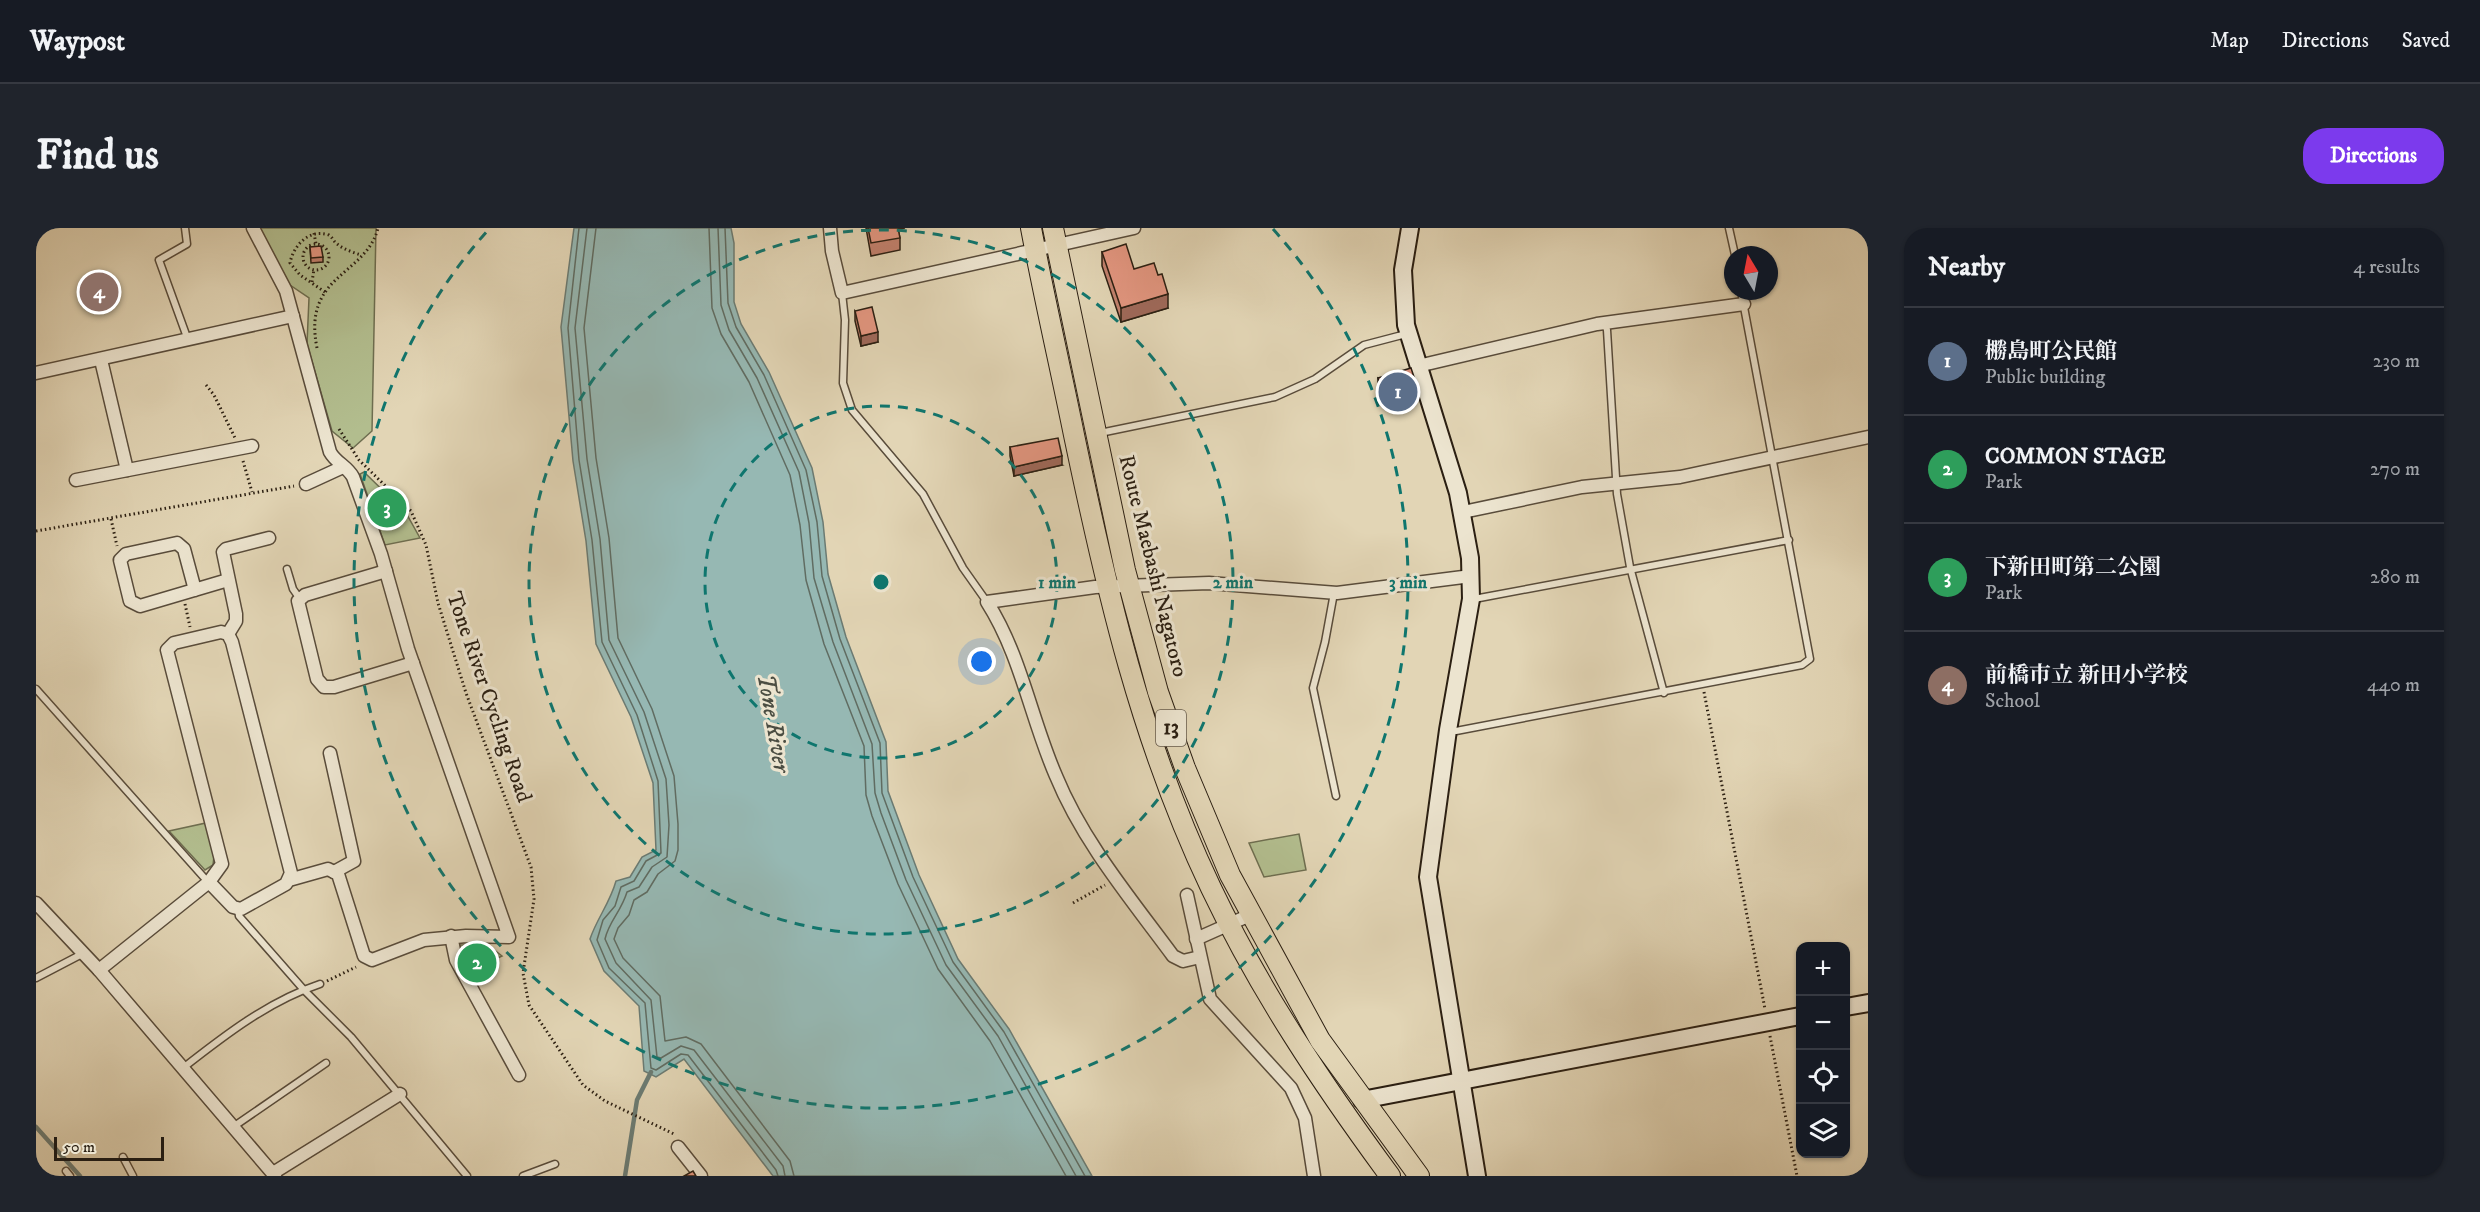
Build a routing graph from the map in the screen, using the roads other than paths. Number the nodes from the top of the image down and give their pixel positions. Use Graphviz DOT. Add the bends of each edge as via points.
graph roads {
  1 [pos="185,228"];
  2 [pos="253,228"];
  3 [pos="830,228"];
  4 [pos="1031,228"];
  5 [pos="1134,228"];
  6 [pos="1410,228"];
  7 [pos="1730,228"];
  8 [pos="1055,237"];
  9 [pos="1733,246"];
  10 [pos="1035,251"];
  11 [pos="842,293"];
  12 [pos="1743,300"];
  13 [pos="1744,304"];
  14 [pos="293,316"];
  15 [pos="1604,323"];
  16 [pos="1408,333"];
  17 [pos="188,340"];
  18 [pos="101,360"];
  19 [pos="1418,366"];
  20 [pos="36,373"];
  21 [pos="1096,434"];
  22 [pos="1868,437"];
  23 [pos="246,447"];
  24 [pos="1773,456"];
  25 [pos="343,467"];
  26 [pos="127,470"];
  27 [pos="76,480"];
  28 [pos="306,484"];
  29 [pos="1616,484"];
  30 [pos="1463,512"];
  31 [pos="269,538"];
  32 [pos="1789,540"];
  33 [pos="287,569"];
  34 [pos="386,571"];
  35 [pos="1631,571"];
  36 [pos="1471,576"];
  37 [pos="228,580"];
  38 [pos="1129,586"];
  39 [pos="1106,587"];
  40 [pos="189,591"];
  41 [pos="1334,593"];
  42 [pos="300,599"];
  43 [pos="1471,599"];
  44 [pos="987,603"];
  45 [pos="228,634"];
  46 [pos="413,663"];
  47 [pos="36,689"];
  48 [pos="1664,693"];
  49 [pos="1448,730"];
  50 [pos="330,753"];
  51 [pos="1336,796"];
  52 [pos="334,872"];
  53 [pos="289,880"];
  54 [pos="209,882"];
  55 [pos="1187,895"];
  56 [pos="36,903"];
  57 [pos="238,908"];
  58 [pos="1250,915"];
  59 [pos="1230,925"];
  60 [pos="451,936"];
  61 [pos="1196,939"];
  62 [pos="82,954"];
  63 [pos="1200,957"];
  64 [pos="99,970"];
  65 [pos="36,978"];
  66 [pos="320,984"];
  67 [pos="304,990"];
  68 [pos="1868,1003"];
  69 [pos="1850,1006"];
  70 [pos="1796,1017"];
  71 [pos="326,1063"];
  72 [pos="183,1069"];
  73 [pos="519,1075"];
  74 [pos="1461,1079"];
  75 [pos="400,1094"];
  76 [pos="1362,1100"];
  77 [pos="233,1127"];
  78 [pos="678,1147"];
  79 [pos="123,1157"];
  80 [pos="555,1164"];
  81 [pos="274,1174"];
  82 [pos="132,1176"];
  83 [pos="466,1176"];
  84 [pos="523,1176"];
  85 [pos="700,1176"];
  86 [pos="1314,1176"];
  87 [pos="1390,1176"];
  88 [pos="1419,1176"];
  89 [pos="1477,1176"];
  1 -- 17 [label="lane" via="188,241 184,247 159,260"];
  2 -- 14 [label="street" via="286,291"];
  3 -- 11 [label="street"];
  4 -- 10 [label="main road, Route Maebashi Nagatoro / 13"];
  5 -- 8 [label="street"];
  6 -- 16 [label="street" via="1402,287"];
  7 -- 9 [label="lane"];
  8 -- 10 [label="street"];
  8 -- 21 [label="main road, Route Maebashi Nagatoro / 13"];
  10 -- 11 [label="street"];
  10 -- 39 [label="main road, Route Maebashi Nagatoro / 13"];
  11 -- 44 [label="lane" via="846,320 843,383 852,410 923,494"];
  12 -- 13 [label="lane"];
  13 -- 15 [label="street"];
  13 -- 24 [label="lane"];
  14 -- 17 [label="street"];
  14 -- 25 [label="street" via="330,452"];
  15 -- 19 [label="street"];
  15 -- 29 [label="lane"];
  16 -- 19 [label="street"];
  16 -- 21 [label="lane" via="1364,345 1315,379 1275,397"];
  17 -- 18 [label="street"];
  18 -- 20 [label="street"];
  18 -- 26 [label="street"];
  19 -- 30 [label="street"];
  21 -- 38 [label="main road, Route Maebashi Nagatoro / 13"];
  22 -- 24 [label="street"];
  23 -- 26 [label="street"];
  24 -- 29 [label="street" via="1680,477"];
  24 -- 32 [label="lane"];
  25 -- 28 [label="street"];
  25 -- 34 [label="street" via="352,477"];
  26 -- 27 [label="street"];
  29 -- 30 [label="street" via="1563,490"];
  29 -- 35 [label="lane"];
  30 -- 36 [label="street"];
  31 -- 37 [label="street" via="226,549 223,557"];
  32 -- 35 [label="lane"];
  32 -- 48 [label="lane" via="1810,659 1802,665"];
  33 -- 42 [label="lane"];
  34 -- 42 [label="street"];
  34 -- 46 [label="street"];
  35 -- 43 [label="lane"];
  35 -- 48 [label="lane"];
  36 -- 41 [label="street"];
  36 -- 43 [label="street"];
  37 -- 40 [label="street"];
  37 -- 45 [label="street" via="236,621"];
  38 -- 39 [label="street"];
  38 -- 41 [label="street" via="1209,583"];
  38 -- 58 [label="main road, Route Maebashi Nagatoro / 13" via="1174,737"];
  39 -- 44 [label="street"];
  39 -- 59 [label="main road, Route Maebashi Nagatoro / 13" via="1152,743 1193,847"];
  40 -- 40 [label="street" via="184,549 177,543 126,554 120,560 130,601 140,606"];
  41 -- 51 [label="lane" via="1313,688"];
  42 -- 46 [label="street" via="298,605 317,679 324,687"];
  43 -- 49 [label="street"];
  44 -- 63 [label="street" via="1016,659 1063,792 1116,878 1173,956 1183,961"];
  45 -- 53 [label="street" via="291,873"];
  45 -- 54 [label="street" via="217,632 193,638 174,643 167,650 220,852 222,864"];
  46 -- 60 [label="street" via="509,937"];
  47 -- 54 [label="lane"];
  48 -- 49 [label="lane"];
  49 -- 74 [label="street" via="1428,877"];
  50 -- 52 [label="street" via="354,861"];
  52 -- 53 [label="street" via="328,869"];
  52 -- 60 [label="street" via="338,873 364,956 372,960 424,940"];
  53 -- 57 [label="street" via="245,908"];
  54 -- 57 [label="street"];
  54 -- 64 [label="street"];
  55 -- 61 [label="street"];
  56 -- 62 [label="street"];
  57 -- 67 [label="lane" via="239,916"];
  58 -- 59 [label="street"];
  58 -- 76 [label="main road, Route Maebashi Nagatoro / 13" via="1320,1040"];
  59 -- 61 [label="street"];
  59 -- 87 [label="main road, Route Maebashi Nagatoro / 13" via="1278,1013 1327,1090"];
  60 -- 73 [label="street" via="456,960"];
  61 -- 63 [label="street"];
  62 -- 64 [label="street"];
  62 -- 65 [label="lane"];
  63 -- 86 [label="street" via="1213,1006 1291,1088 1305,1118"];
  64 -- 72 [label="street"];
  66 -- 67 [label="lane"];
  67 -- 72 [label="lane" via="258,1014"];
  67 -- 75 [label="lane"];
  68 -- 69 [label="street"];
  70 -- 74 [label="street"];
  71 -- 77 [label="lane"];
  72 -- 77 [label="street"];
  74 -- 76 [label="street"];
  74 -- 89 [label="street"];
  75 -- 81 [label="street"];
  75 -- 83 [label="lane"];
  76 -- 88 [label="main road, Route Maebashi Nagatoro / 13"];
  77 -- 81 [label="street"];
  78 -- 85 [label="street"];
  79 -- 82 [label="lane"];
  80 -- 84 [label="lane"];
}
